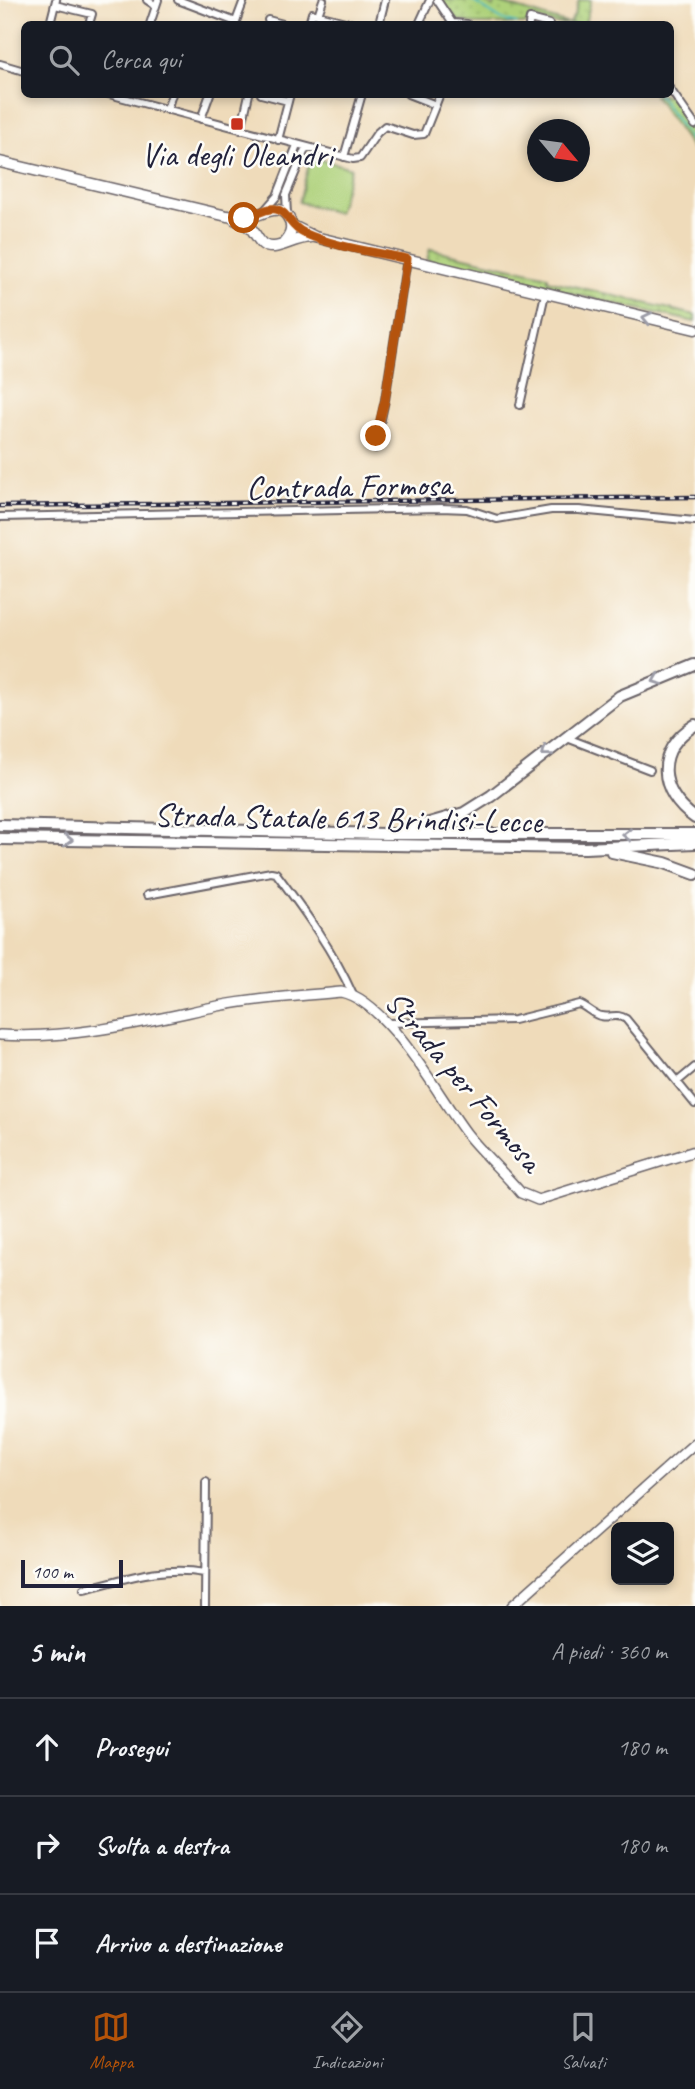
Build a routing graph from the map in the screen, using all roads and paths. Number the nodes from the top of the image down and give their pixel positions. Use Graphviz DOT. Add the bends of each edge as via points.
graph roads {
  1 [pos="146,0"];
  2 [pos="178,0"];
  3 [pos="244,0"];
  4 [pos="323,0"];
  5 [pos="385,0"];
  6 [pos="430,0"];
  7 [pos="437,0"];
  8 [pos="56,2"];
  9 [pos="157,3"];
  10 [pos="318,15"];
  11 [pos="268,20"];
  12 [pos="51,21"];
  13 [pos="90,21"];
  14 [pos="151,21"];
  15 [pos="231,21"];
  16 [pos="237,21"];
  17 [pos="272,21"];
  18 [pos="310,21"];
  19 [pos="341,21"];
  20 [pos="380,21"];
  21 [pos="420,21"];
  22 [pos="451,21"];
  23 [pos="0,64"];
  24 [pos="21,70"];
  25 [pos="674,95"];
  26 [pos="131,98"];
  27 [pos="171,98"];
  28 [pos="209,98"];
  29 [pos="248,98"];
  30 [pos="289,98"];
  31 [pos="361,98"];
  32 [pos="418,98"];
  33 [pos="439,98"];
  34 [pos="436,105"];
  35 [pos="167,110"];
  36 [pos="201,119"];
  37 [pos="695,125"];
  38 [pos="241,130"];
  39 [pos="278,140"];
  40 [pos="297,145"];
  41 [pos="306,147"];
  42 [pos="344,157"];
  43 [pos="0,162"];
  44 [pos="261,212"];
  45 [pos="227,216"];
  46 [pos="289,220"];
  47 [pos="254,232"];
  48 [pos="315,237"];
  49 [pos="284,243"];
  50 [pos="407,259"];
  51 [pos="545,294"];
  52 [pos="695,329"];
  53 [pos="520,405"];
  54 [pos="374,448"];
  55 [pos="0,517"];
  56 [pos="695,521"];
  57 [pos="695,665"];
  58 [pos="695,725"];
  59 [pos="565,738"];
  60 [pos="650,769"];
  61 [pos="695,817"];
  62 [pos="0,825"];
  63 [pos="385,834"];
  64 [pos="695,834"];
  65 [pos="0,839"];
  66 [pos="695,843"];
  67 [pos="585,848"];
  68 [pos="695,874"];
  69 [pos="147,895"];
  70 [pos="353,995"];
  71 [pos="387,1023"];
  72 [pos="0,1035"];
  73 [pos="695,1067"];
  74 [pos="677,1082"];
  75 [pos="695,1104"];
  76 [pos="695,1150"];
  77 [pos="695,1443"];
  78 [pos="206,1482"];
  79 [pos="205,1573"];
  80 [pos="84,1589"];
  81 [pos="205,1606"];
  82 [pos="512,1606"];
  1 -- 9 [label="street"];
  2 -- 15 [label="street"];
  3 -- 16 [label="street"];
  4 -- 10 [label="street"];
  5 -- 20 [label="street"];
  6 -- 21 [label="street"];
  7 -- 22 [label="street"];
  8 -- 12 [label="street"];
  8 -- 13 [label="street" via="92,14"];
  9 -- 14 [label="street"];
  10 -- 18 [label="street" via="312,13"];
  10 -- 19 [label="street"];
  11 -- 17 [label="street"];
  23 -- 24 [label="street"];
  25 -- 37 [label="street"];
  26 -- 35 [label="street"];
  27 -- 35 [label="street"];
  28 -- 36 [label="street"];
  29 -- 38 [label="street"];
  30 -- 39 [label="street"];
  31 -- 42 [label="street"];
  32 -- 34 [label="street"];
  33 -- 34 [label="street"];
  34 -- 42 [label="street" via="424,134 385,126 360,158"];
  35 -- 36 [label="street"];
  36 -- 38 [label="street"];
  38 -- 39 [label="street"];
  39 -- 40 [label="street"];
  40 -- 41 [label="street"];
  40 -- 44 [label="street" via="277,196"];
  41 -- 42 [label="street"];
  41 -- 46 [label="street" via="286,195"];
  43 -- 45 [label="main road"];
  44 -- 45 [label="main road" via="244,218"];
  44 -- 46 [label="main road" via="279,210"];
  44 -- 47 [label="main road"];
  45 -- 47 [label="main road"];
  46 -- 48 [label="main road"];
  46 -- 49 [label="main road" via="290,234"];
  47 -- 49 [label="main road" via="259,242 269,247"];
  48 -- 49 [label="main road"];
  48 -- 50 [label="main road"];
  50 -- 51 [label="main road"];
  50 -- 54 [label="street"];
  52 -- 51 [label="main road, one-way"];
  51 -- 53 [label="street"];
  55 -- 56 [label="street, Contrada Formosa" via="440,508 467,509 496,519 579,510"];
  57 -- 59 [label="highway, one-way" via="620,696"];
  58 -- 61 [label="highway" via="672,746 665,764 668,788"];
  59 -- 60 [label="street"];
  59 -- 63 [label="highway, one-way" via="464,813"];
  62 -- 63 [label="highway, Strada Statale 613 Brindisi-Lecce"];
  64 -- 63 [label="highway, Strada Statale 613 Brindisi-Lecce, one-way"];
  65 -- 67 [label="highway, Strada Statale 613 Brindisi-Lecce, one-way"];
  66 -- 67 [label="highway, Strada Statale 613 Brindisi-Lecce"];
  67 -- 68 [label="highway" via="628,854"];
  69 -- 70 [label="street, Strada per Formosa" via="276,873 306,911"];
  70 -- 71 [label="street, Strada per Formosa"];
  70 -- 72 [label="street, Strada per Formosa" via="341,992 258,1000 50,1036"];
  71 -- 74 [label="street" via="514,1020 579,1004 596,1015 617,1014 626,1019"];
  71 -- 76 [label="street, Strada per Formosa" via="468,1135 529,1198 538,1200"];
  73 -- 74 [label="street"];
  74 -- 75 [label="street"];
  77 -- 82 [label="street"];
  78 -- 79 [label="street"];
  79 -- 80 [label="street" via="159,1571"];
  79 -- 81 [label="street"];
}
